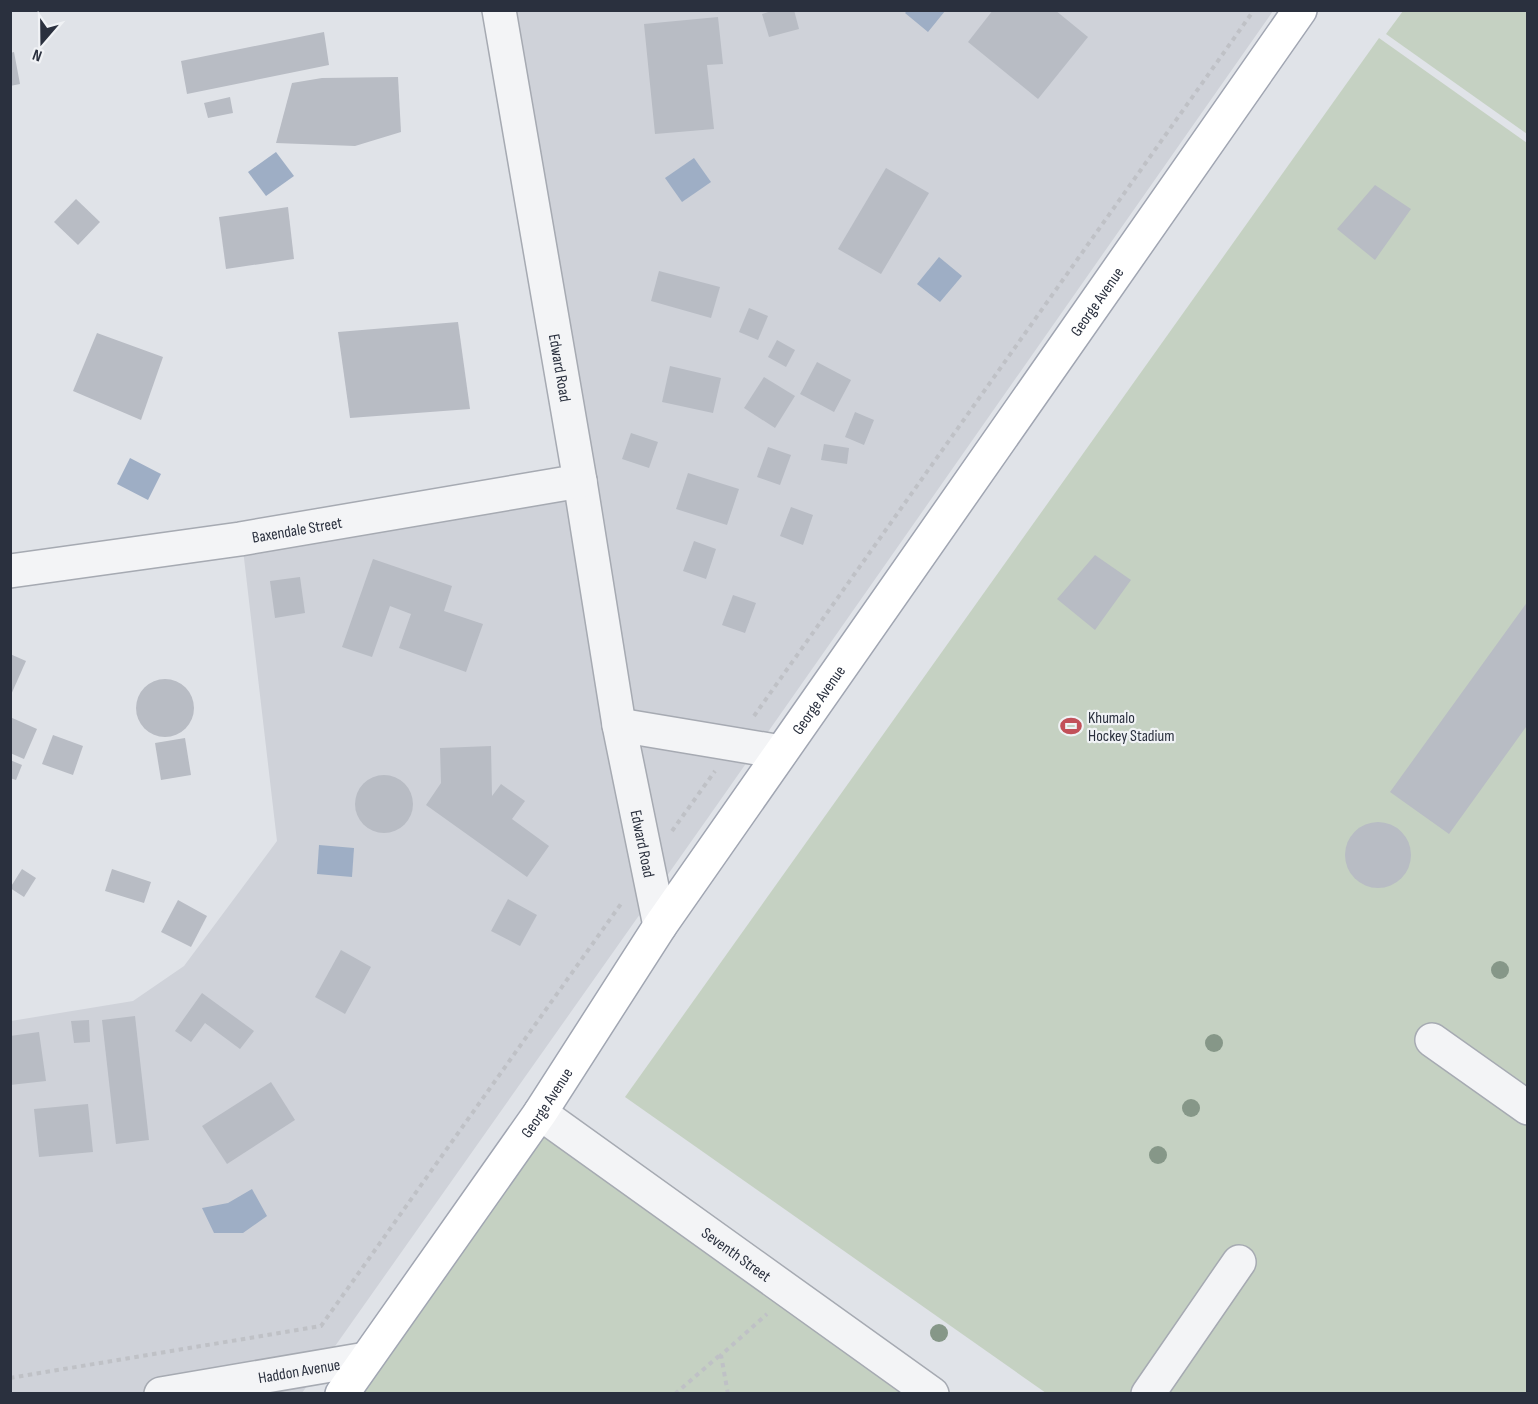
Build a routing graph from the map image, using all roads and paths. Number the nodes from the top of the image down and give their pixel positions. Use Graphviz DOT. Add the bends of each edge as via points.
graph roads {
  1 [pos="499,10"];
  2 [pos="1254,10"];
  3 [pos="1300,10"];
  4 [pos="580,481"];
  5 [pos="10,571"];
  6 [pos="619,725"];
  7 [pos="735,744"];
  8 [pos="781,752"];
  9 [pos="648,866"];
  10 [pos="660,926"];
  11 [pos="1432,1040"];
  12 [pos="1527,1108"];
  13 [pos="540,1113"];
  14 [pos="1239,1262"];
  15 [pos="792,1293"];
  16 [pos="721,1355"];
  17 [pos="366,1359"];
  18 [pos="10,1378"];
  19 [pos="161,1394"];
  20 [pos="342,1394"];
  21 [pos="675,1394"];
  22 [pos="728,1394"];
  23 [pos="932,1394"];
  24 [pos="1149,1394"];
  1 -- 4 [label="street, Edward Road"];
  2 -- 7 [label="path"];
  3 -- 8 [label="main road, George Avenue"];
  4 -- 5 [label="street, Baxendale Street" via="240,539"];
  4 -- 6 [label="street, Edward Road"];
  6 -- 7 [label="street"];
  6 -- 9 [label="street, Edward Road"];
  7 -- 8 [label="street"];
  7 -- 9 [label="path"];
  8 -- 10 [label="main road, George Avenue"];
  9 -- 10 [label="street, Edward Road"];
  9 -- 18 [label="path" via="321,1326"];
  10 -- 13 [label="main road, George Avenue"];
  11 -- 12 [label="street"];
  13 -- 15 [label="street, Seventh Street"];
  13 -- 17 [label="main road, George Avenue"];
  14 -- 24 [label="street"];
  15 -- 16 [label="path"];
  15 -- 23 [label="street, Seventh Street"];
  16 -- 21 [label="path"];
  16 -- 22 [label="path"];
  17 -- 19 [label="street, Haddon Avenue"];
  17 -- 20 [label="main road, George Avenue"];
}
